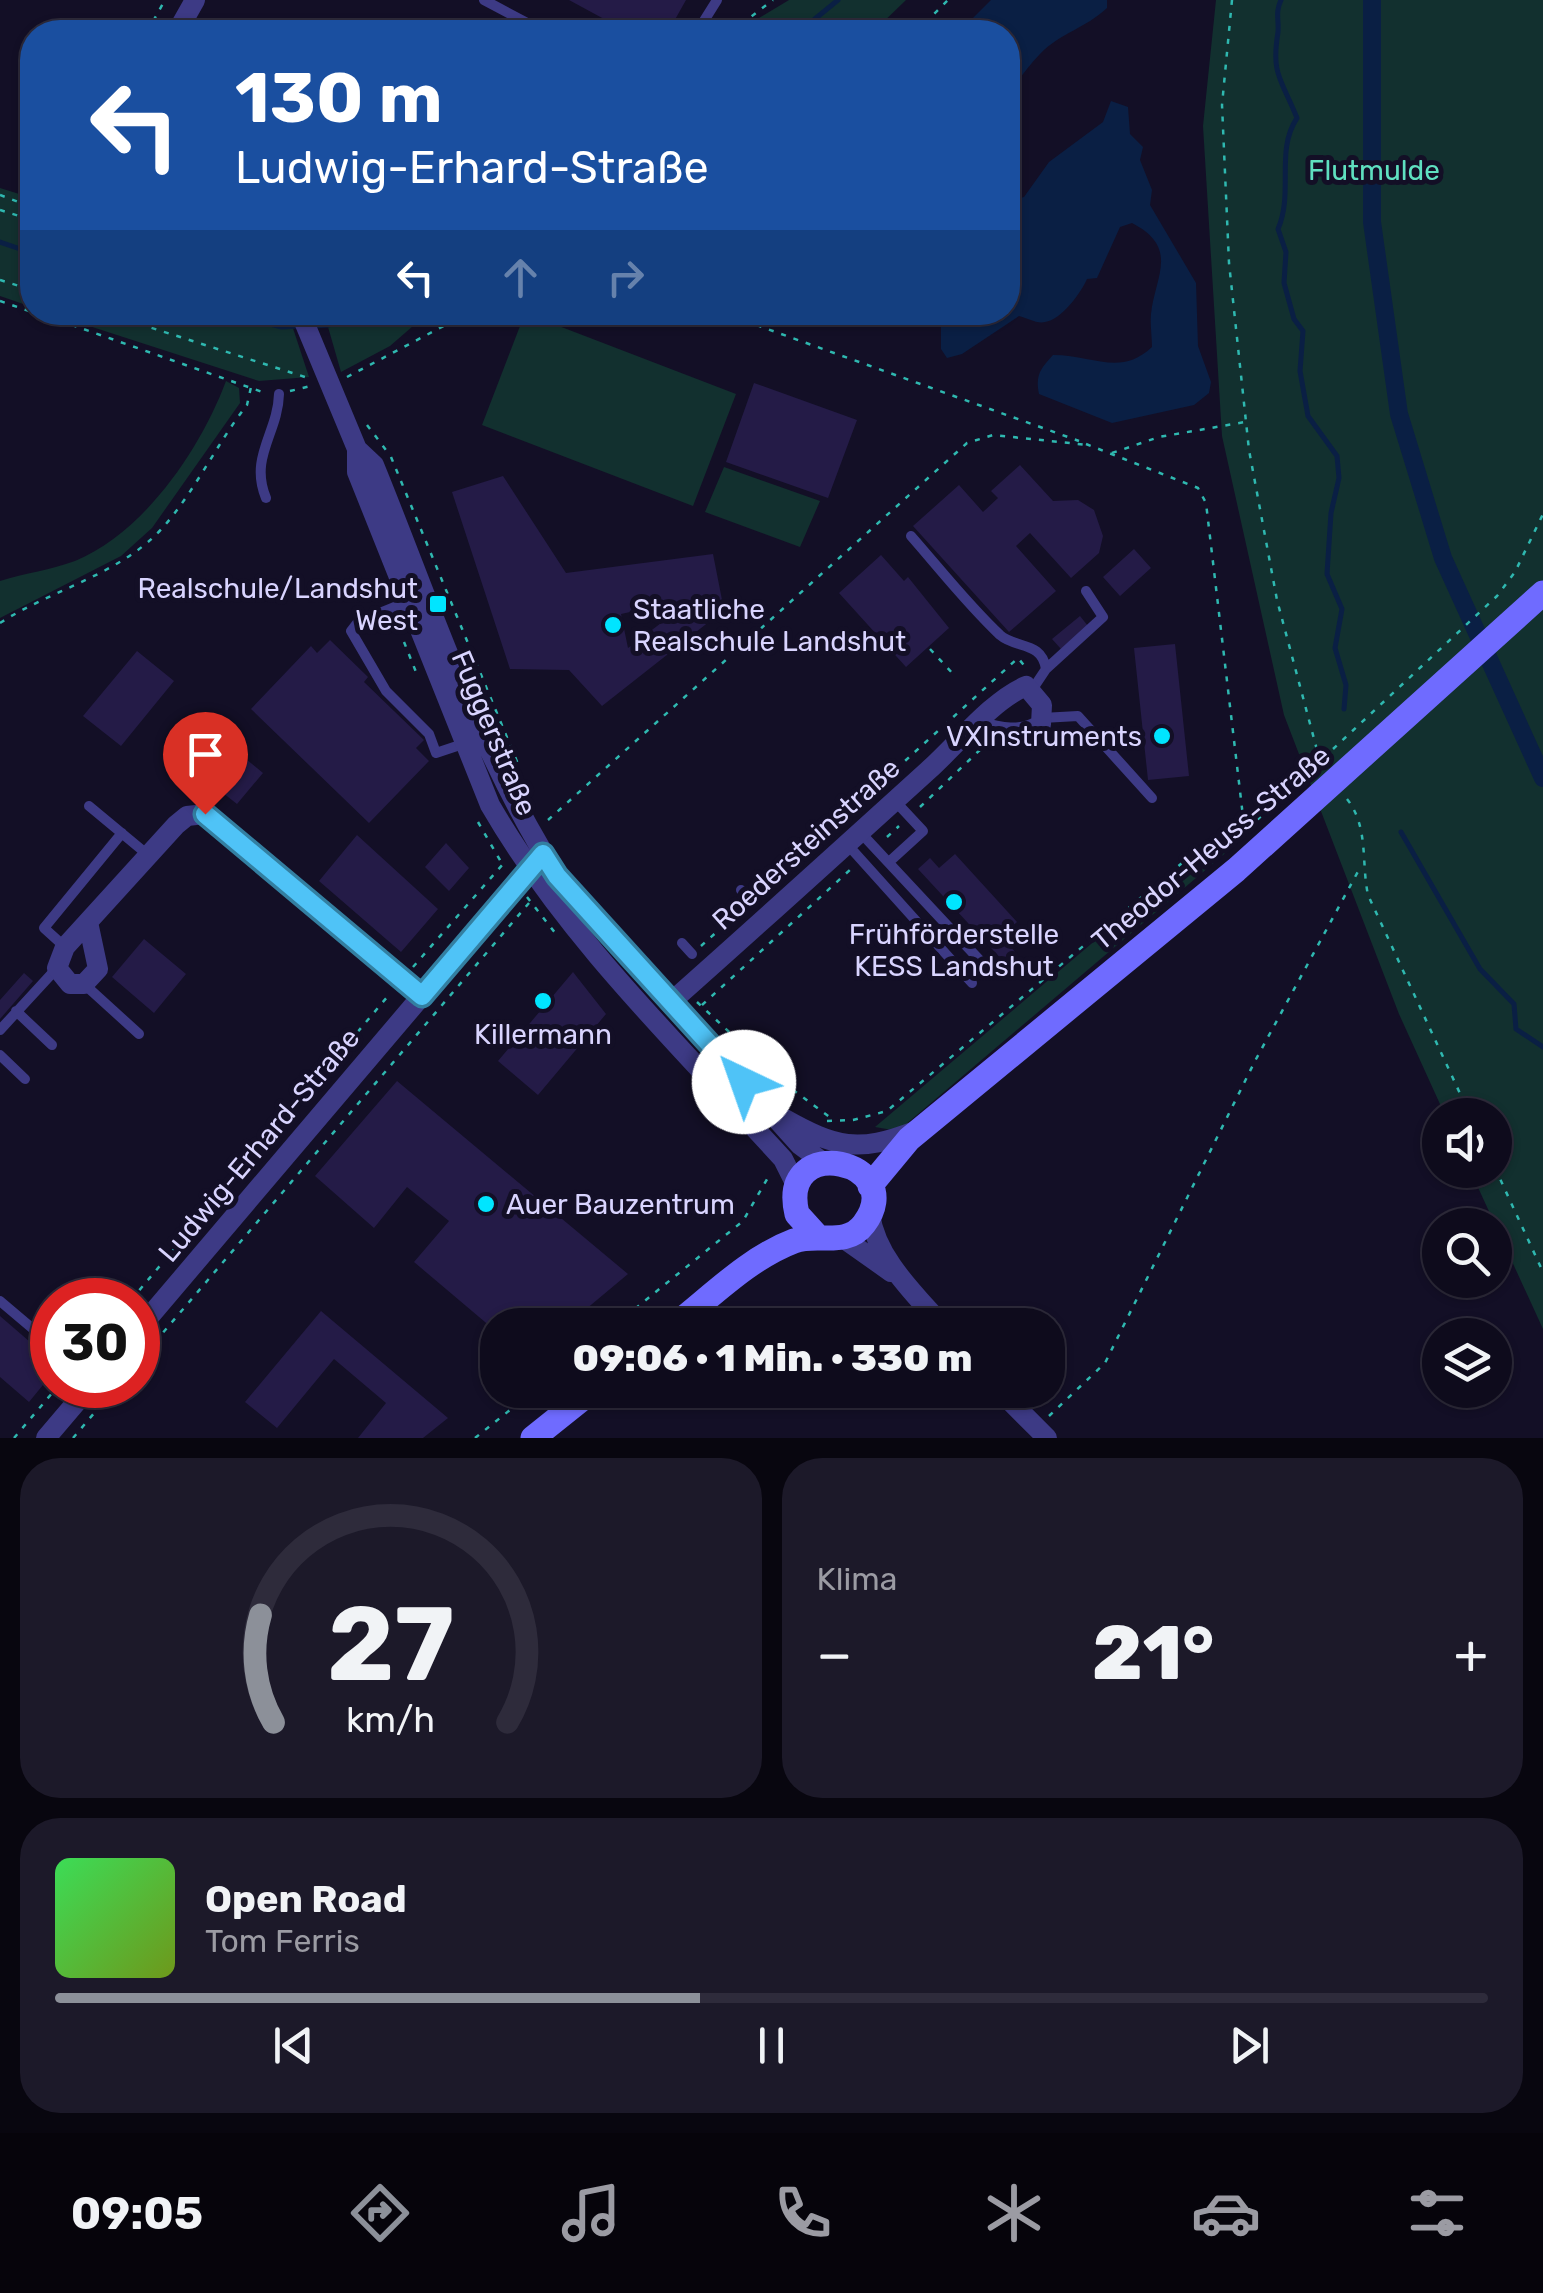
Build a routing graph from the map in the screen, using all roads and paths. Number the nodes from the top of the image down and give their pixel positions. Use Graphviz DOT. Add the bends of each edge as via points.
graph roads {
  1 [pos="484,0"];
  2 [pos="772,0"];
  3 [pos="948,0"];
  4 [pos="1232,0"];
  5 [pos="522,20"];
  6 [pos="746,20"];
  7 [pos="928,20"];
  8 [pos="72,325"];
  9 [pos="145,325"];
  10 [pos="306,325"];
  11 [pos="443,325"];
  12 [pos="756,325"];
  13 [pos="329,380"];
  14 [pos="251,386"];
  15 [pos="279,394"];
  16 [pos="1246,422"];
  17 [pos="366,423"];
  18 [pos="1088,444"];
  19 [pos="1111,453"];
  20 [pos="266,498"];
  21 [pos="1543,514"];
  22 [pos="911,536"];
  23 [pos="1086,592"];
  24 [pos="1543,594"];
  25 [pos="418,597"];
  26 [pos="0,623"];
  27 [pos="930,650"];
  28 [pos="1046,669"];
  29 [pos="955,676"];
  30 [pos="1030,680"];
  31 [pos="1042,718"];
  32 [pos="978,726"];
  33 [pos="466,743"];
  34 [pos="1320,764"];
  35 [pos="1329,776"];
  36 [pos="524,779"];
  37 [pos="1339,788"];
  38 [pos="1152,798"];
  39 [pos="895,801"];
  40 [pos="89,806"];
  41 [pos="544,823"];
  42 [pos="122,833"];
  43 [pos="1252,837"];
  44 [pos="854,838"];
  45 [pos="148,855"];
  46 [pos="536,862"];
  47 [pos="889,862"];
  48 [pos="1362,864"];
  49 [pos="502,865"];
  50 [pos="742,890"];
  51 [pos="751,900"];
  52 [pos="530,901"];
  53 [pos="88,922"];
  54 [pos="682,943"];
  55 [pos="65,946"];
  56 [pos="692,954"];
  57 [pos="57,968"];
  58 [pos="987,968"];
  59 [pos="403,979"];
  60 [pos="972,982"];
  61 [pos="84,984"];
  62 [pos="422,996"];
  63 [pos="676,998"];
  64 [pos="16,1012"];
  65 [pos="0,1030"];
  66 [pos="138,1034"];
  67 [pos="52,1045"];
  68 [pos="0,1055"];
  69 [pos="26,1079"];
  70 [pos="1462,1098"];
  71 [pos="769,1109"];
  72 [pos="831,1118"];
  73 [pos="812,1134"];
  74 [pos="916,1134"];
  75 [pos="783,1159"];
  76 [pos="824,1162"];
  77 [pos="852,1166"];
  78 [pos="870,1186"];
  79 [pos="1504,1188"];
  80 [pos="796,1196"];
  81 [pos="870,1214"];
  82 [pos="816,1235"];
  83 [pos="843,1238"];
  84 [pos="753,1263"];
  85 [pos="1543,1272"];
  86 [pos="150,1278"];
  87 [pos="901,1279"];
  88 [pos="0,1301"];
  89 [pos="160,1304"];
  90 [pos="636,1308"];
  91 [pos="696,1308"];
  92 [pos="927,1308"];
  93 [pos="30,1326"];
  94 [pos="160,1336"];
  95 [pos="39,1408"];
  96 [pos="71,1408"];
  97 [pos="98,1408"];
  98 [pos="512,1408"];
  99 [pos="570,1408"];
  100 [pos="1017,1408"];
  101 [pos="1058,1409"];
  102 [pos="14,1438"];
  103 [pos="46,1438"];
  104 [pos="73,1438"];
  105 [pos="475,1438"];
  106 [pos="533,1438"];
  107 [pos="1048,1438"];
  1 -- 5 [label="lane"];
  2 -- 6 [label="path"];
  3 -- 7 [label="path"];
  4 -- 16 [label="path" via="1222,106"];
  8 -- 14 [label="path"];
  9 -- 13 [label="path"];
  10 -- 13 [label="street, Fuggerstraße"];
  11 -- 13 [label="path"];
  12 -- 18 [label="path"];
  13 -- 15 [label="path"];
  13 -- 25 [label="street, Fuggerstraße" via="358,448 358,472"];
  14 -- 15 [label="path"];
  14 -- 26 [label="path" via="247,404 150,540 89,581"];
  15 -- 20 [label="lane" via="260,456"];
  16 -- 19 [label="path"];
  16 -- 34 [label="path" via="1278,600"];
  17 -- 36 [label="path" via="394,461"];
  18 -- 19 [label="path"];
  18 -- 41 [label="path" via="993,435 967,443"];
  19 -- 43 [label="path" via="1198,488 1206,502"];
  21 -- 34 [label="path" via="1497,596"];
  22 -- 28 [label="lane" via="1003,637 1031,646"];
  23 -- 28 [label="lane" via="1102,617"];
  24 -- 43 [label="main road, Theodor-Heuss-Straße"];
  25 -- 33 [label="street, Fuggerstraße"];
  25 -- 33 [label="lane" via="358,622 351,632 386,691 429,734 436,752"];
  25 -- 46 [label="street, Fuggerstraße"];
  27 -- 29 [label="path"];
  28 -- 30 [label="lane"];
  30 -- 31 [label="street"];
  30 -- 32 [label="street, Roedersteinstraße"];
  30 -- 51 [label="path" via="1018,658"];
  31 -- 32 [label="street" via="1023,732"];
  31 -- 38 [label="lane" via="1078,716"];
  32 -- 39 [label="street, Roedersteinstraße"];
  33 -- 46 [label="street, Fuggerstraße" via="490,805"];
  34 -- 35 [label="path"];
  34 -- 43 [label="path"];
  37 -- 48 [label="path" via="1358,813"];
  39 -- 44 [label="street, Roedersteinstraße"];
  39 -- 47 [label="lane" via="923,831"];
  40 -- 42 [label="lane"];
  42 -- 45 [label="lane"];
  42 -- 55 [label="lane" via="44,928"];
  43 -- 72 [label="path" via="1182,863 887,1110 853,1120"];
  43 -- 74 [label="main road, Theodor-Heuss-Straße"];
  44 -- 47 [label="lane"];
  44 -- 60 [label="lane"];
  44 -- 63 [label="street, Roedersteinstraße"];
  45 -- 53 [label="street"];
  45 -- 59 [label="street" via="187,816 205,814"];
  46 -- 62 [label="street, Ludwig-Erhard-Straße"];
  46 -- 63 [label="street, Fuggerstraße"];
  46 -- 75 [label="street, Fuggerstraße" via="571,926"];
  47 -- 58 [label="lane"];
  48 -- 70 [label="path" via="1368,895"];
  48 -- 101 [label="path" via="1105,1362"];
  49 -- 59 [label="path"];
  50 -- 51 [label="lane"];
  51 -- 56 [label="path"];
  52 -- 94 [label="path"];
  53 -- 55 [label="street"];
  53 -- 61 [label="street" via="98,969"];
  54 -- 56 [label="lane"];
  55 -- 57 [label="street"];
  57 -- 61 [label="street" via="64,980"];
  57 -- 64 [label="lane"];
  59 -- 62 [label="street"];
  59 -- 86 [label="path"];
  61 -- 66 [label="lane"];
  62 -- 89 [label="street, Ludwig-Erhard-Straße"];
  63 -- 71 [label="street, Fuggerstraße"];
  63 -- 72 [label="path" via="702,1006"];
  64 -- 65 [label="lane"];
  64 -- 67 [label="lane"];
  68 -- 69 [label="lane"];
  71 -- 73 [label="street"];
  71 -- 76 [label="street, Fuggerstraße"];
  72 -- 73 [label="path"];
  73 -- 74 [label="street" via="861,1147"];
  74 -- 77 [label="main road, Theodor-Heuss-Straße"];
  74 -- 78 [label="main road, Theodor-Heuss-Straße"];
  75 -- 80 [label="street, Fuggerstraße" via="797,1179"];
  75 -- 90 [label="path" via="743,1221"];
  76 -- 77 [label="main road"];
  76 -- 80 [label="main road" via="808,1172"];
  77 -- 78 [label="main road"];
  78 -- 81 [label="main road"];
  79 -- 85 [label="path"];
  80 -- 82 [label="main road" via="802,1222"];
  80 -- 84 [label="main road" via="781,1232"];
  81 -- 83 [label="main road"];
  81 -- 87 [label="street"];
  82 -- 83 [label="main road"];
  82 -- 84 [label="main road"];
  83 -- 87 [label="street"];
  84 -- 91 [label="main road"];
  87 -- 92 [label="street"];
  88 -- 93 [label="lane"];
  95 -- 102 [label="path"];
  96 -- 103 [label="street"];
  97 -- 104 [label="path"];
  98 -- 105 [label="path"];
  99 -- 106 [label="main road"];
  100 -- 107 [label="street"];
}
